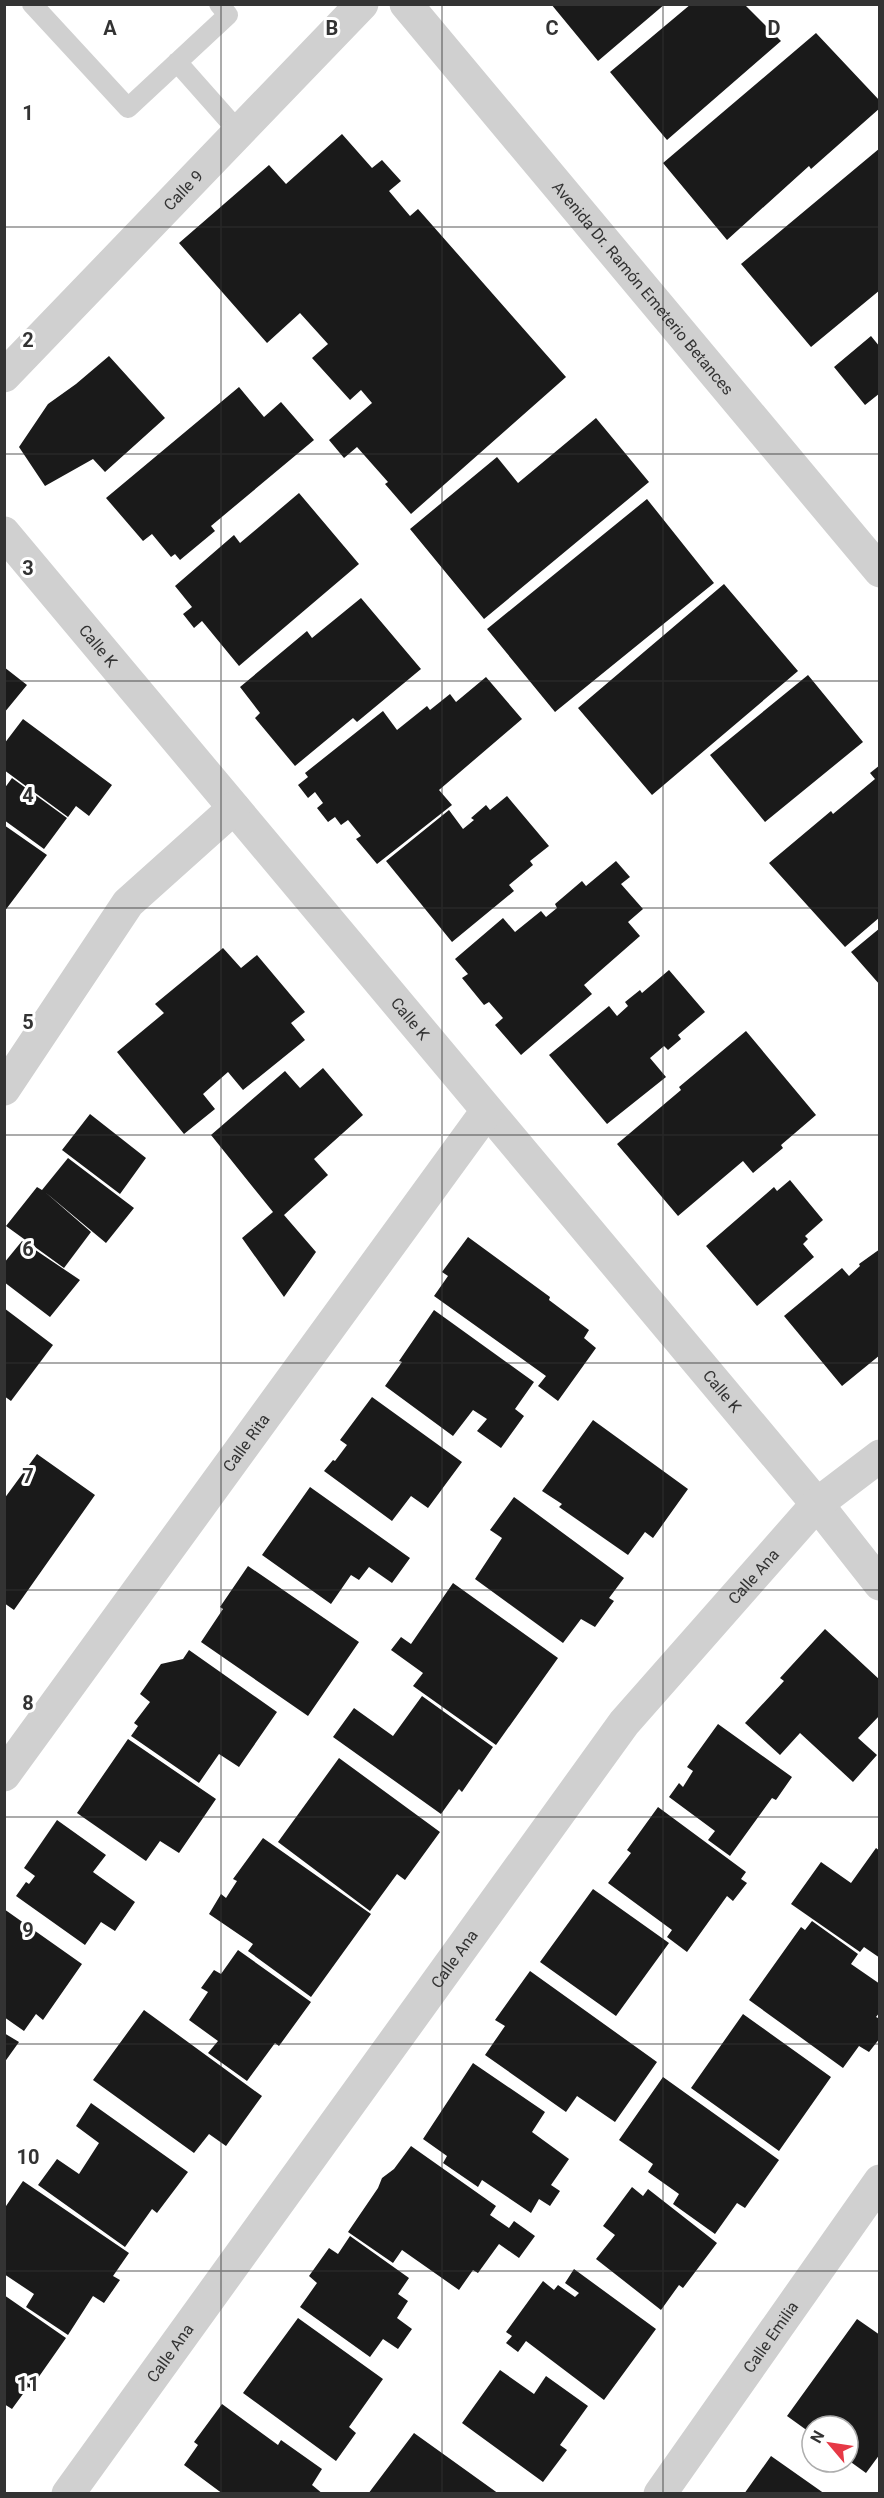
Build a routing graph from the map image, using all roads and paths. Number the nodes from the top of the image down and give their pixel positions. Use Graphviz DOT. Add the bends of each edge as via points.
graph roads {
  1 [pos="32,4"];
  2 [pos="219,4"];
  3 [pos="362,4"];
  4 [pos="406,4"];
  5 [pos="177,62"];
  6 [pos="239,132"];
  7 [pos="4,376"];
  8 [pos="4,533"];
  9 [pos="879,571"];
  10 [pos="234,808"];
  11 [pos="4,1089"];
  12 [pos="487,1111"];
  13 [pos="879,1456"];
  14 [pos="818,1504"];
  15 [pos="879,1584"];
  16 [pos="4,1775"];
  17 [pos="879,2181"];
  18 [pos="68,2493"];
  19 [pos="660,2493"];
  1 -- 5 [label="lane" via="128,108"];
  2 -- 5 [label="lane" via="228,15"];
  3 -- 6 [label="street, Calle 9"];
  4 -- 9 [label="street, Avenida Dr. Ramón Emeterio Betances"];
  5 -- 6 [label="lane"];
  6 -- 7 [label="street, Calle 9"];
  8 -- 10 [label="street, Calle K"];
  10 -- 11 [label="street" via="128,903"];
  10 -- 12 [label="street, Calle K"];
  12 -- 14 [label="street, Calle K"];
  12 -- 16 [label="street, Calle Rita"];
  13 -- 14 [label="street, Calle Ana"];
  14 -- 15 [label="street, Calle K"];
  14 -- 18 [label="street, Calle Ana" via="624,1723"];
  17 -- 19 [label="street, Calle Emilia"];
}
